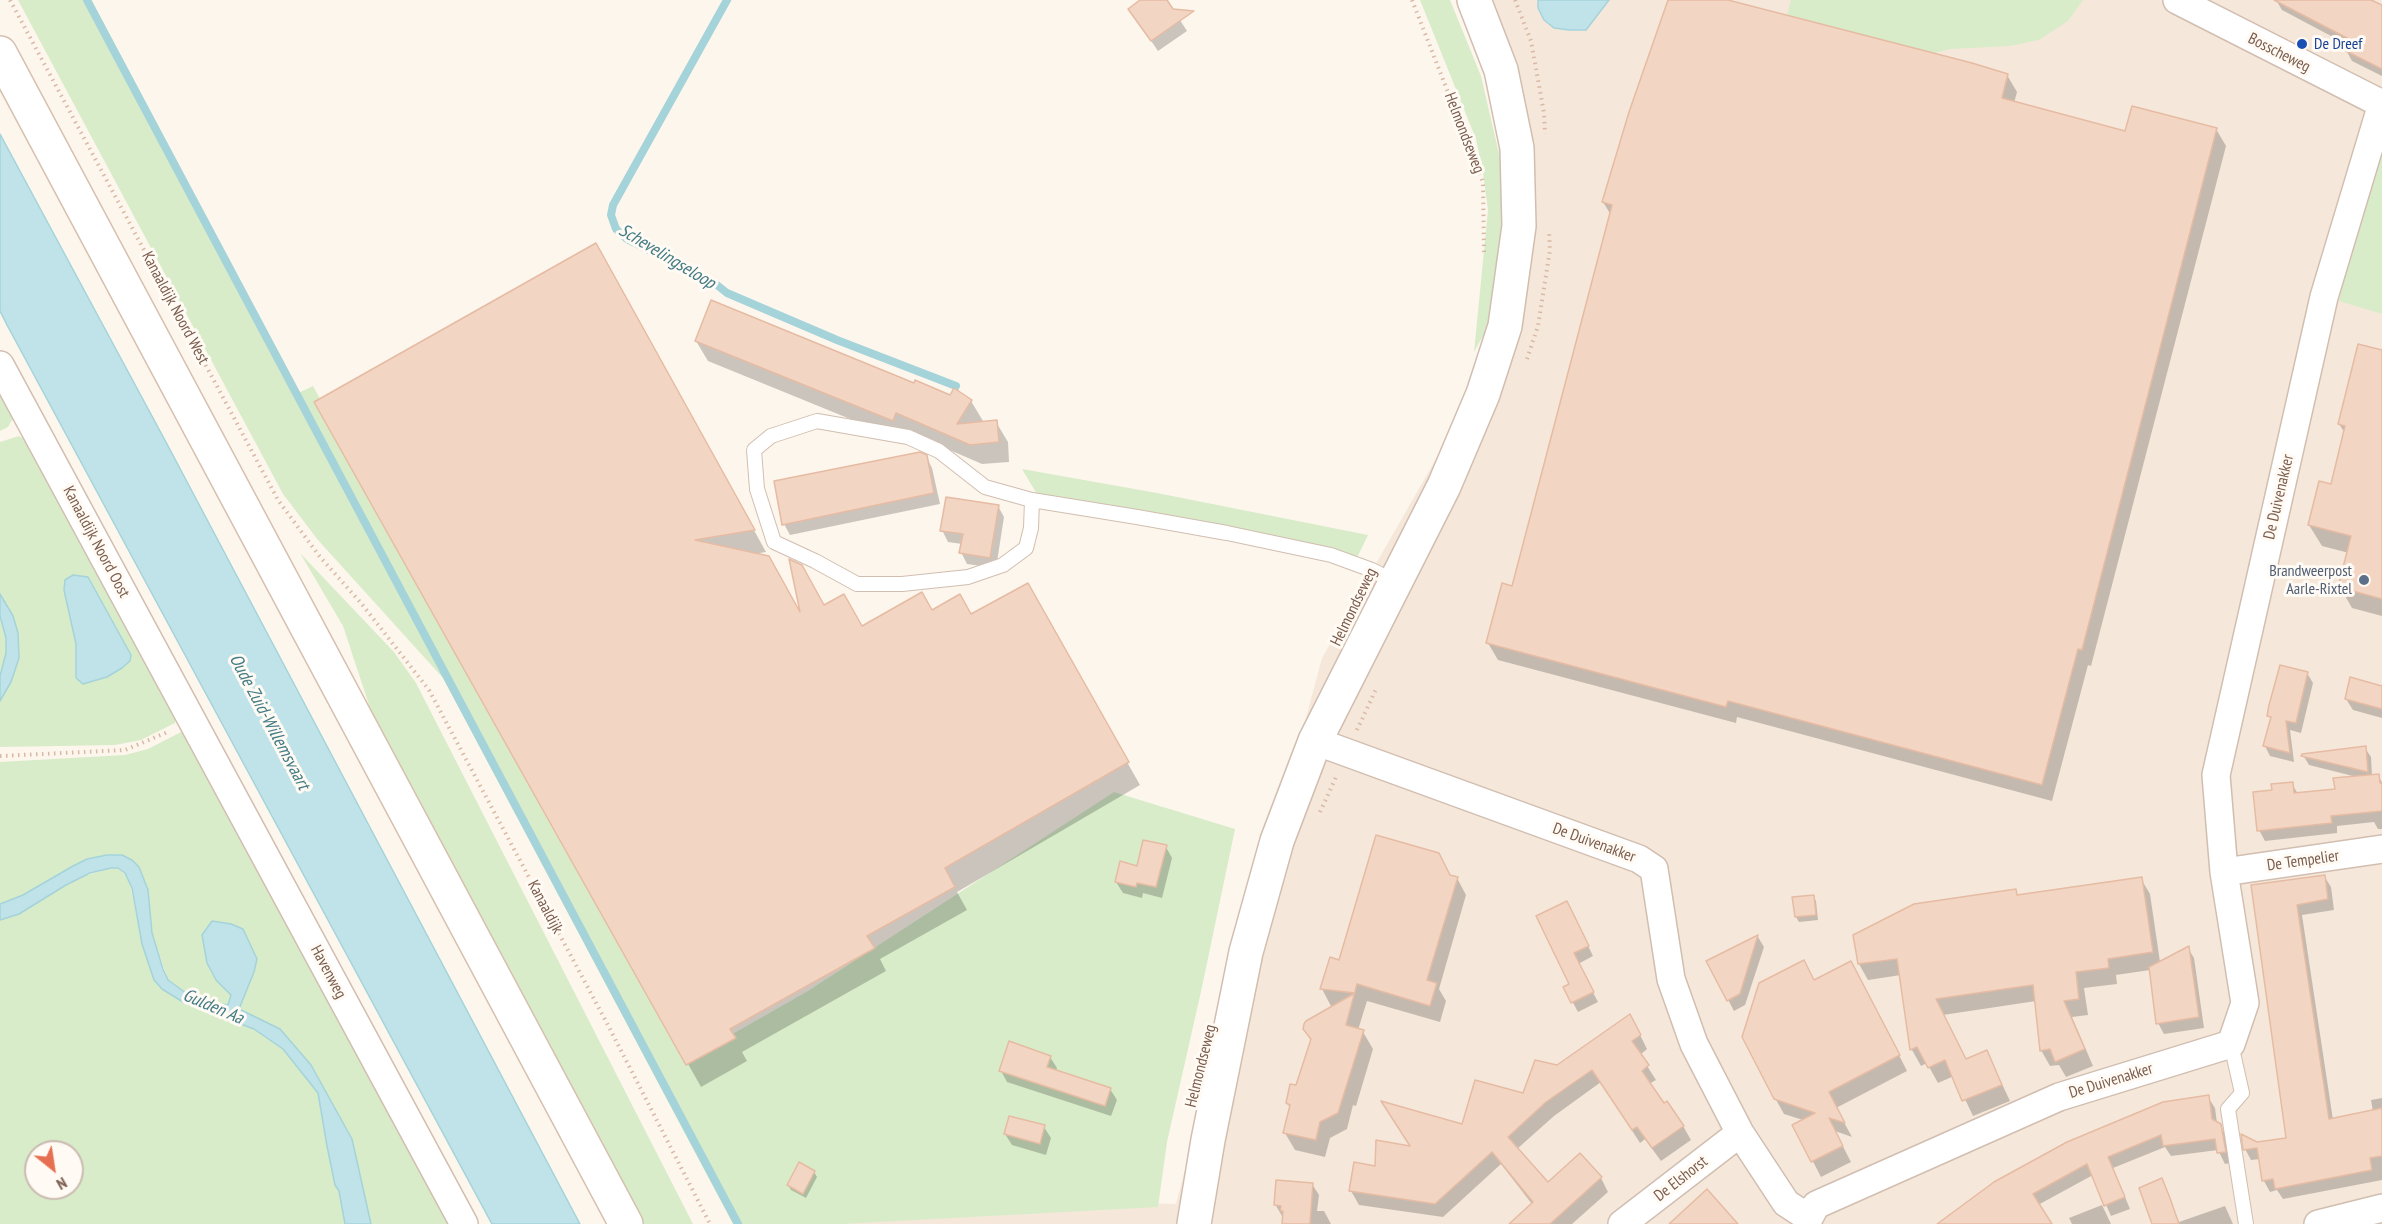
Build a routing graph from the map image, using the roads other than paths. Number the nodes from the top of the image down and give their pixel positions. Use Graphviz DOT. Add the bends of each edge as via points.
graph roads {
  1 [pos="1474,0"];
  2 [pos="2177,0"];
  3 [pos="0,53"];
  4 [pos="2382,104"];
  5 [pos="0,365"];
  6 [pos="1032,500"];
  7 [pos="1395,582"];
  8 [pos="184,724"];
  9 [pos="1315,741"];
  10 [pos="2382,849"];
  11 [pos="2224,872"];
  12 [pos="2230,1044"];
  13 [pos="1740,1133"];
  14 [pos="2382,1208"];
  15 [pos="1809,1221"];
  16 [pos="464,1224"];
  17 [pos="626,1224"];
  18 [pos="1194,1224"];
  19 [pos="1622,1224"];
  20 [pos="2246,1224"];
  21 [pos="2318,1224"];
  1 -- 7 [label="main road, Helmondseweg" via="1501,70 1517,148 1519,226 1505,326 1484,394 1444,486"];
  2 -- 4 [label="street, Bosscheweg"];
  3 -- 17 [label="main road, Kanaaldijk Noord West"];
  4 -- 11 [label="street, De Duivenakker" via="2324,297 2217,775"];
  5 -- 8 [label="street, Kanaaldijk Noord Oost"];
  6 -- 6 [label="lane" via="985,487 939,451 908,437 817,421 771,436 754,450 757,489 774,542 857,584 968,577 1003,565 1026,548"];
  6 -- 7 [label="lane" via="1331,555"];
  7 -- 9 [label="main road, Helmondseweg"];
  8 -- 16 [label="street, Havenweg"];
  9 -- 13 [label="street, De Duivenakker" via="1639,859 1654,869 1671,979 1694,1044"];
  9 -- 18 [label="main road, Helmondseweg" via="1277,841 1246,952"];
  10 -- 11 [label="street, De Tempelier"];
  11 -- 12 [label="street, De Duivenakker" via="2245,1003"];
  12 -- 15 [label="street, De Duivenakker" via="2059,1096 1816,1205"];
  12 -- 20 [label="lane" via="2242,1093 2228,1109"];
  13 -- 15 [label="street, De Duivenakker" via="1786,1203"];
  13 -- 19 [label="street, De Elshorst"];
  14 -- 21 [label="street"];
}
